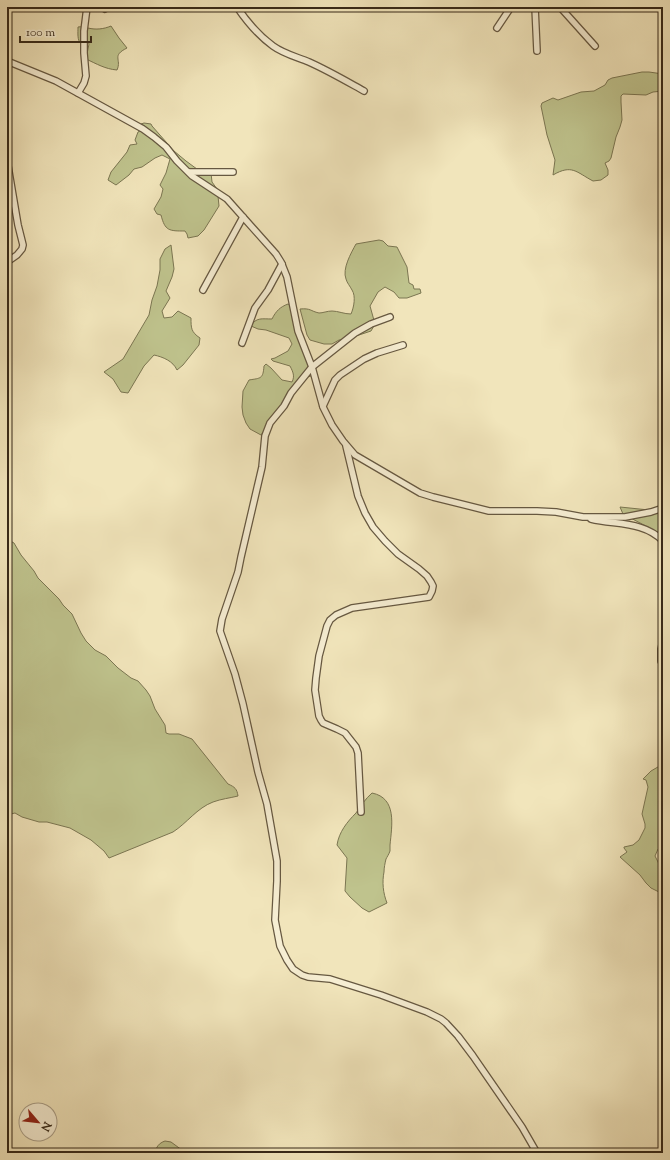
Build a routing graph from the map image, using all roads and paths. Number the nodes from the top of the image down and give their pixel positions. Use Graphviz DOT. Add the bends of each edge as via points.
graph roads {
  1 [pos="87,7"];
  2 [pos="237,7"];
  3 [pos="511,7"];
  4 [pos="535,7"];
  5 [pos="560,7"];
  6 [pos="497,28"];
  7 [pos="596,46"];
  8 [pos="537,51"];
  9 [pos="7,61"];
  10 [pos="364,91"];
  11 [pos="78,93"];
  12 [pos="7,162"];
  13 [pos="189,172"];
  14 [pos="233,172"];
  15 [pos="243,217"];
  16 [pos="7,262"];
  17 [pos="282,264"];
  18 [pos="203,290"];
  19 [pos="390,317"];
  20 [pos="242,343"];
  21 [pos="403,345"];
  22 [pos="312,367"];
  23 [pos="323,406"];
  24 [pos="346,444"];
  25 [pos="663,508"];
  26 [pos="583,517"];
  27 [pos="663,541"];
  28 [pos="663,641"];
  29 [pos="661,661"];
  30 [pos="361,812"];
  31 [pos="537,1153"];
  1 -- 11 [label="street" via="84,30 86,76"];
  2 -- 10 [label="street" via="256,32 274,47 331,72"];
  3 -- 6 [label="street"];
  4 -- 8 [label="street"];
  5 -- 7 [label="street"];
  9 -- 11 [label="street"];
  11 -- 13 [label="street" via="154,137"];
  12 -- 16 [label="street" via="23,245 17,255"];
  13 -- 14 [label="street"];
  13 -- 15 [label="street" via="227,199"];
  15 -- 17 [label="street"];
  15 -- 18 [label="street"];
  17 -- 20 [label="street" via="255,308"];
  17 -- 22 [label="street" via="298,331"];
  19 -- 22 [label="street" via="355,333"];
  21 -- 23 [label="street" via="364,359 340,375"];
  22 -- 23 [label="street"];
  22 -- 31 [label="street" via="267,430 262,467 238,572 220,626 243,704 271,824 277,881 275,920 280,946 293,969 302,975 330,980 381,995 427,1012 446,1023 474,1056"];
  23 -- 24 [label="street" via="332,425"];
  24 -- 26 [label="street" via="355,455 420,493 489,511 556,512"];
  24 -- 30 [label="street" via="358,496 373,527 398,554 427,576 433,586 429,597 352,608 336,615 327,626 316,678 319,716 323,723 345,733 356,747"];
  25 -- 26 [label="street" via="625,517"];
  26 -- 27 [label="street" via="640,527"];
  28 -- 29 [label="street"];
}
